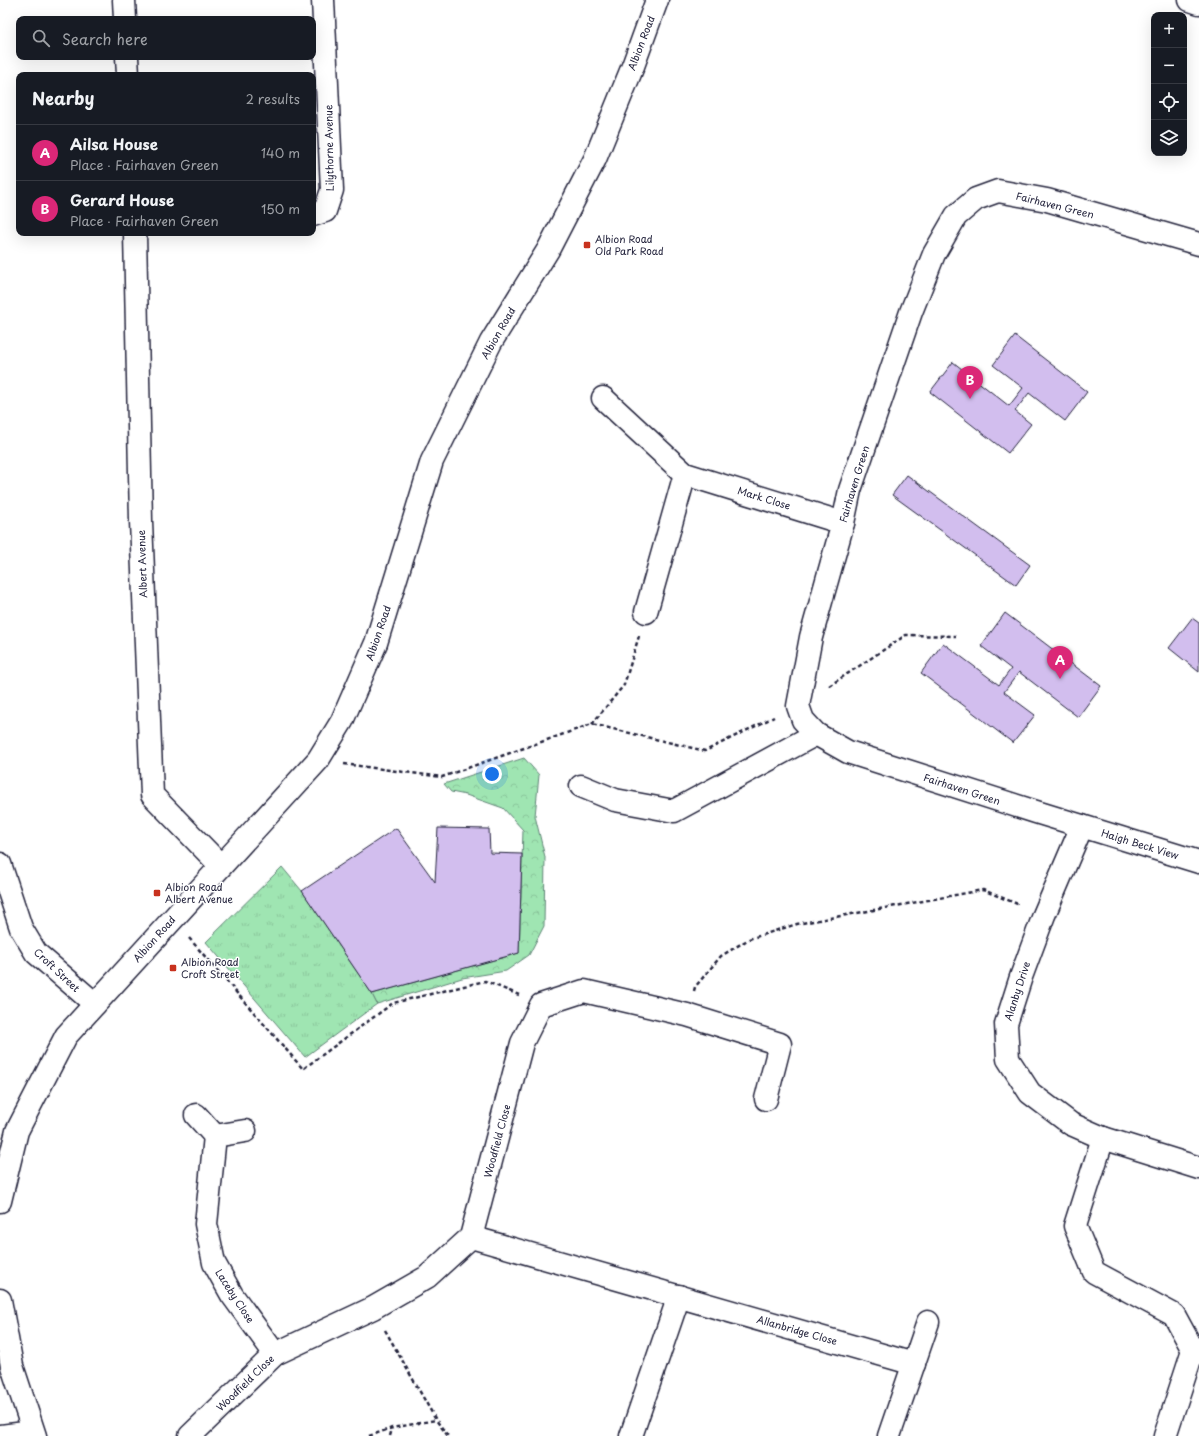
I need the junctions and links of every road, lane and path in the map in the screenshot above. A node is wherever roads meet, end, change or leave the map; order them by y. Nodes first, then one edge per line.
1 (124, 0) edge
2 (323, 0) edge
3 (657, 0) edge
4 (1190, 0) edge
5 (1199, 3) edge
6 (125, 16) edge
7 (127, 60) edge
8 (128, 72) edge
9 (316, 214) edge
10 (135, 236) edge
11 (1199, 244) edge
12 (603, 398) dead end
13 (685, 474) junction
14 (842, 523) junction
15 (646, 612) joint
16 (956, 636) dead end
17 (798, 706) junction
18 (592, 724) junction
19 (816, 734) junction
20 (318, 760) junction
21 (581, 786) dead end
22 (1082, 826) junction
23 (1199, 862) edge
24 (0, 864) edge
25 (221, 866) junction
26 (1044, 915) junction
27 (172, 919) junction
28 (95, 1004) junction
29 (541, 1005) junction
30 (687, 1015) junction
31 (766, 1099) dead end
32 (196, 1115) dead end
33 (245, 1131) dead end
34 (215, 1136) junction
35 (1103, 1138) junction
36 (1199, 1168) edge
37 (0, 1201) edge
38 (471, 1237) junction
39 (680, 1296) junction
40 (0, 1300) edge
41 (372, 1308) junction
42 (928, 1322) dead end
43 (275, 1354) junction
44 (914, 1364) junction
45 (436, 1420) junction
46 (392, 1428) junction
47 (34, 1434) edge
48 (1, 1436) edge
49 (190, 1436) edge
50 (369, 1436) edge
51 (390, 1436) edge
52 (448, 1436) edge
53 (631, 1436) edge
54 (889, 1436) edge
55 (1165, 1436) edge

1 - 6 street
2 - 9 street, Lilythorne Avenue
3 - 20 street, Albion Road
4 - 5 street
7 - 8 street
10 - 25 street, Albert Avenue
11 - 14 street, Fairhaven Green
12 - 13 street, Mark Close
13 - 14 street, Mark Close
13 - 15 street
14 - 17 street, Fairhaven Green
15 - 18 path
16 - 17 path
17 - 18 path
17 - 19 street, Fairhaven Green
18 - 20 path
19 - 21 street
19 - 22 street, Fairhaven Green
20 - 25 street, Albion Road
22 - 23 street, Haigh Beck View
22 - 26 street, Alanby Drive
24 - 28 street, Croft Street
25 - 27 street, Albion Road
26 - 30 path
26 - 35 street, Alanby Drive
27 - 28 street, Albion Road
27 - 29 path
28 - 37 street, Albion Road
29 - 30 street
29 - 38 street, Woodfield Close
30 - 31 street
32 - 34 street
33 - 34 street
34 - 43 street, Laceby Close
35 - 36 street, Alanby Drive
35 - 55 street
38 - 39 street, Allanbridge Close
38 - 41 street, Woodfield Close
39 - 44 street, Allanbridge Close
39 - 53 street
40 - 47 street
41 - 43 street, Woodfield Close
41 - 45 path
42 - 44 street
43 - 49 street, Woodfield Close
44 - 54 street
45 - 46 path
45 - 52 path
46 - 50 path
46 - 51 path
47 - 48 street

